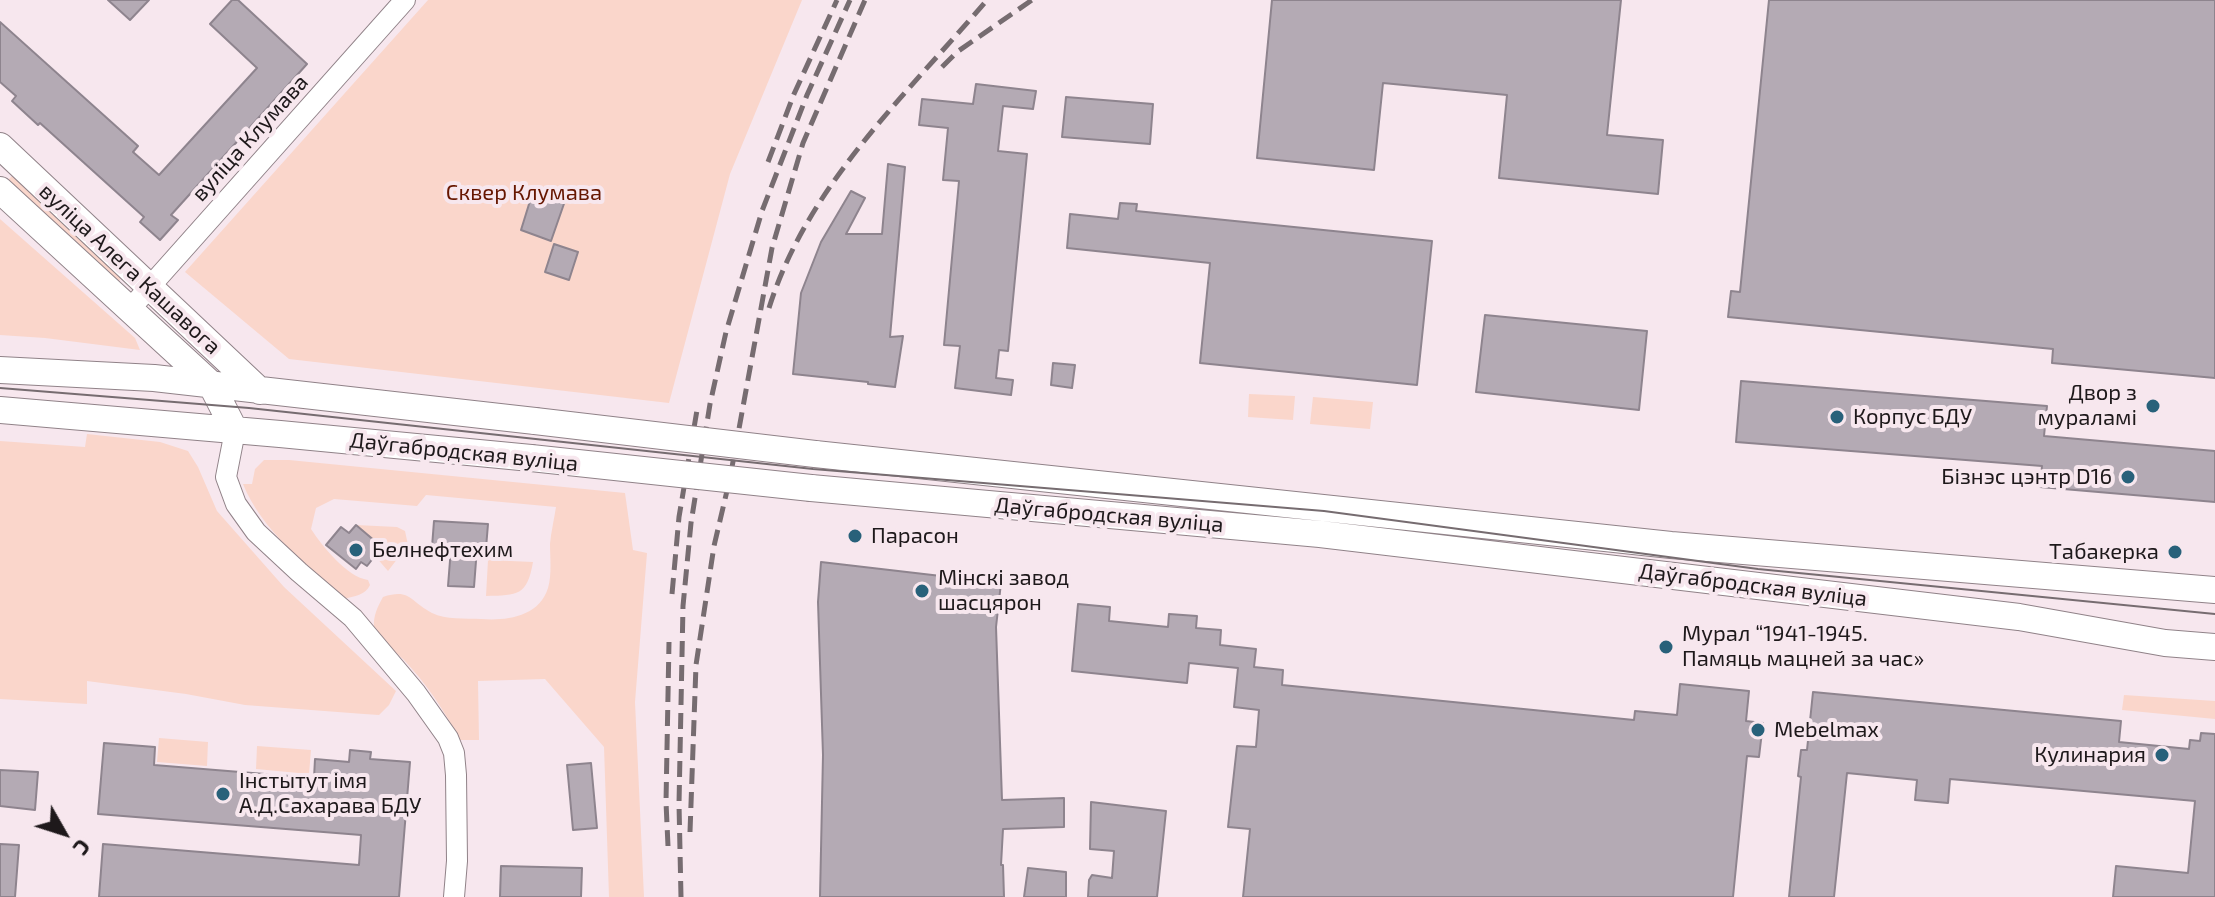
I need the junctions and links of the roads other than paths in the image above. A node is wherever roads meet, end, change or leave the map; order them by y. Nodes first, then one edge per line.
1 (405, 0) edge
2 (0, 146) edge
3 (0, 190) edge
4 (150, 288) junction
5 (130, 309) junction
6 (0, 370) edge
7 (211, 384) junction
8 (260, 391) junction
9 (0, 410) edge
10 (235, 431) junction
11 (2215, 590) edge
12 (2215, 647) edge
13 (454, 897) edge

1 - 4 street, вуліца Клумава
2 - 4 main road, вуліца Алега Кашавога
3 - 5 main road, вуліца Алега Кашавога
4 - 5 street, вуліца Клумава
4 - 8 main road, вуліца Алега Кашавога
5 - 7 main road, вуліца Алега Кашавога
6 - 7 main road, Даўгабродская вуліца
7 - 8 main road, Даўгабродская вуліца
7 - 10 main road, вуліца Алега Кашавога
8 - 10 main road
8 - 11 main road, Даўгабродская вуліца, bridge
9 - 10 main road, Даўгабродская вуліца
10 - 12 main road, Даўгабродская вуліца, bridge
10 - 13 street

